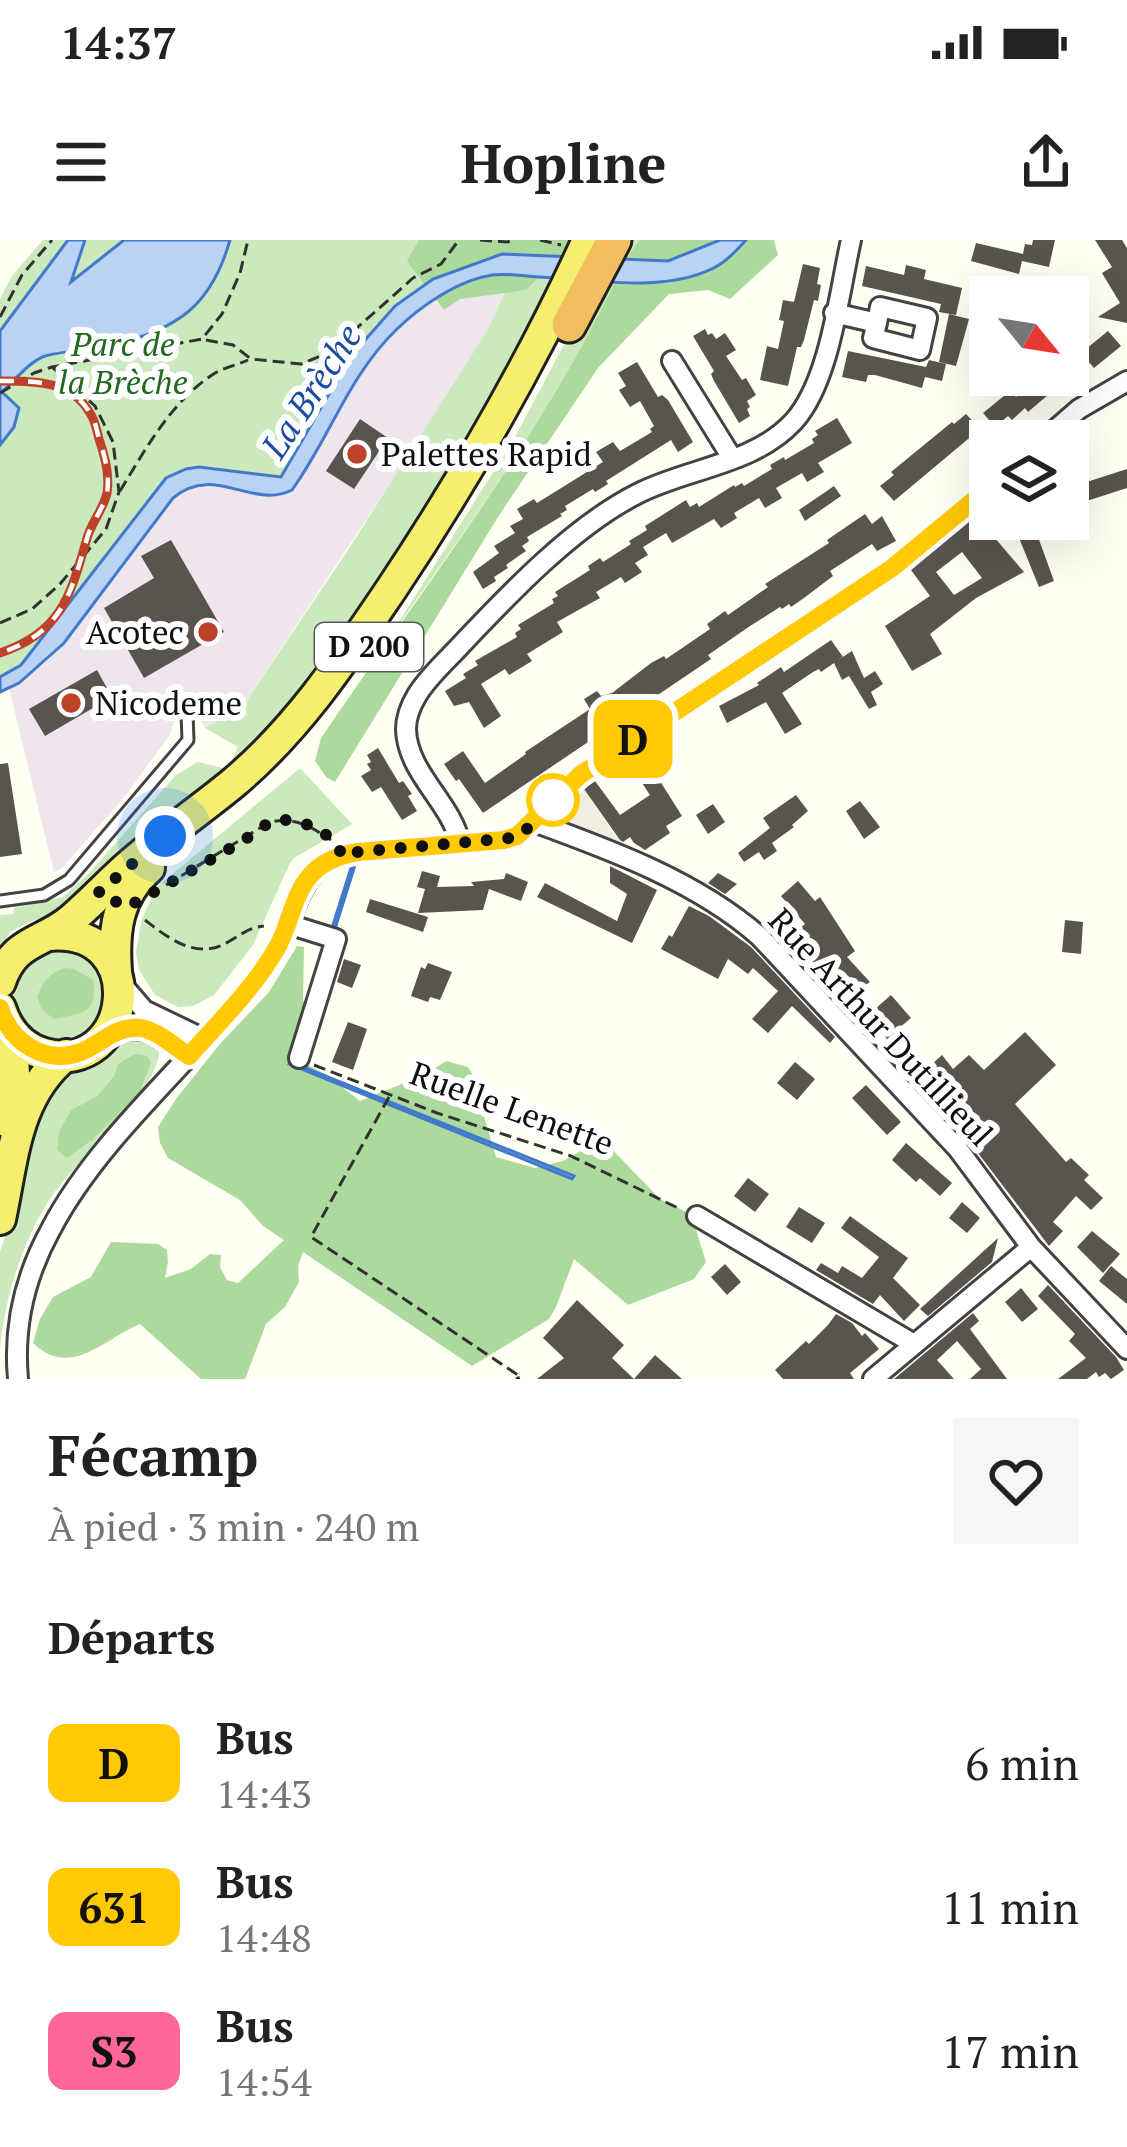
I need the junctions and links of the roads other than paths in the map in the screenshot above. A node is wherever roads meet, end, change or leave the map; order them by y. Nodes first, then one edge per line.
1 (850, 240) edge
2 (592, 257) edge
3 (834, 313) junction
4 (877, 323) dead end
5 (569, 326) joint
6 (672, 361) dead end
7 (1127, 381) edge
8 (1066, 420) edge
9 (732, 458) junction
10 (969, 504) edge
11 (187, 714) dead end
12 (534, 822) junction
13 (460, 843) junction
14 (0, 901) edge
15 (278, 925) junction
16 (48, 935) junction
17 (117, 975) junction
18 (0, 982) edge
19 (6, 1020) edge
20 (103, 1038) junction
21 (204, 1040) junction
22 (66, 1055) junction
23 (189, 1056) junction
24 (299, 1058) road end
25 (0, 1154) edge
26 (697, 1216) road end
27 (0, 1219) edge
28 (1031, 1247) junction
29 (914, 1344) junction
30 (1127, 1349) edge
31 (18, 1379) edge
32 (873, 1379) edge

1 - 3 street
2 - 5 highway, D 200
2 - 16 main road, D 200
3 - 4 street
3 - 9 street
5 - 17 main road, D 200
6 - 9 street
7 - 8 street
9 - 13 street
10 - 12 street
11 - 14 lane
12 - 13 street
12 - 28 street, Rue Arthur Dutillieul
13 - 15 street
15 - 21 street
15 - 24 street
16 - 17 main road
16 - 18 main road
17 - 20 main road
17 - 21 street
19 - 22 main road
19 - 25 main road
20 - 22 main road
20 - 23 street
21 - 23 street
22 - 27 main road
23 - 31 street
26 - 29 street
28 - 29 street
28 - 30 street, Rue Arthur Dutillieul
29 - 32 street

